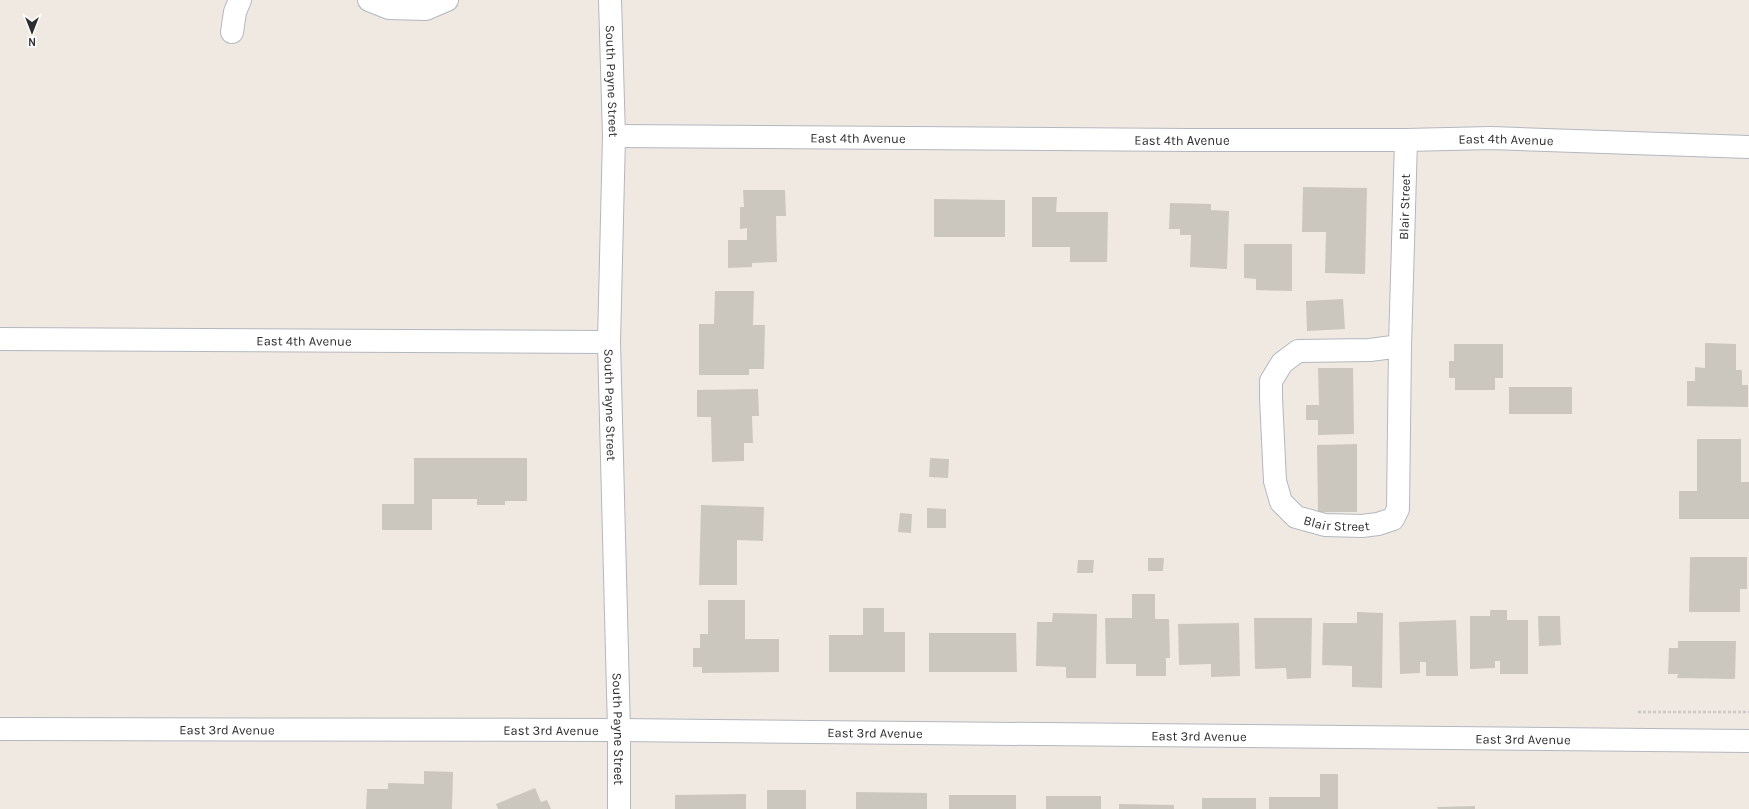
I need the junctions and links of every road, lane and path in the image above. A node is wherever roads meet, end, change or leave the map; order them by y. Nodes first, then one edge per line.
1 (240, 0) edge
2 (369, 0) edge
3 (447, 0) edge
4 (610, 0) edge
5 (232, 32) dead end
6 (614, 136) junction
7 (1406, 140) junction
8 (1749, 147) edge
9 (0, 339) edge
10 (609, 342) junction
11 (1400, 346) junction
12 (1638, 712) dead end
13 (1749, 712) edge
14 (0, 729) edge
15 (619, 730) junction
16 (1749, 741) edge
17 (619, 809) edge

1 - 5 street
2 - 3 street
4 - 6 street, South Payne Street
6 - 7 street, East 4th Avenue
6 - 10 street, South Payne Street
7 - 8 street, East 4th Avenue
7 - 11 street, Blair Street
9 - 10 street, East 4th Avenue
10 - 15 street, South Payne Street
11 - 11 street, Blair Street
12 - 13 path
14 - 15 street, East 3rd Avenue
15 - 16 street, East 3rd Avenue
15 - 17 street, South Payne Street

